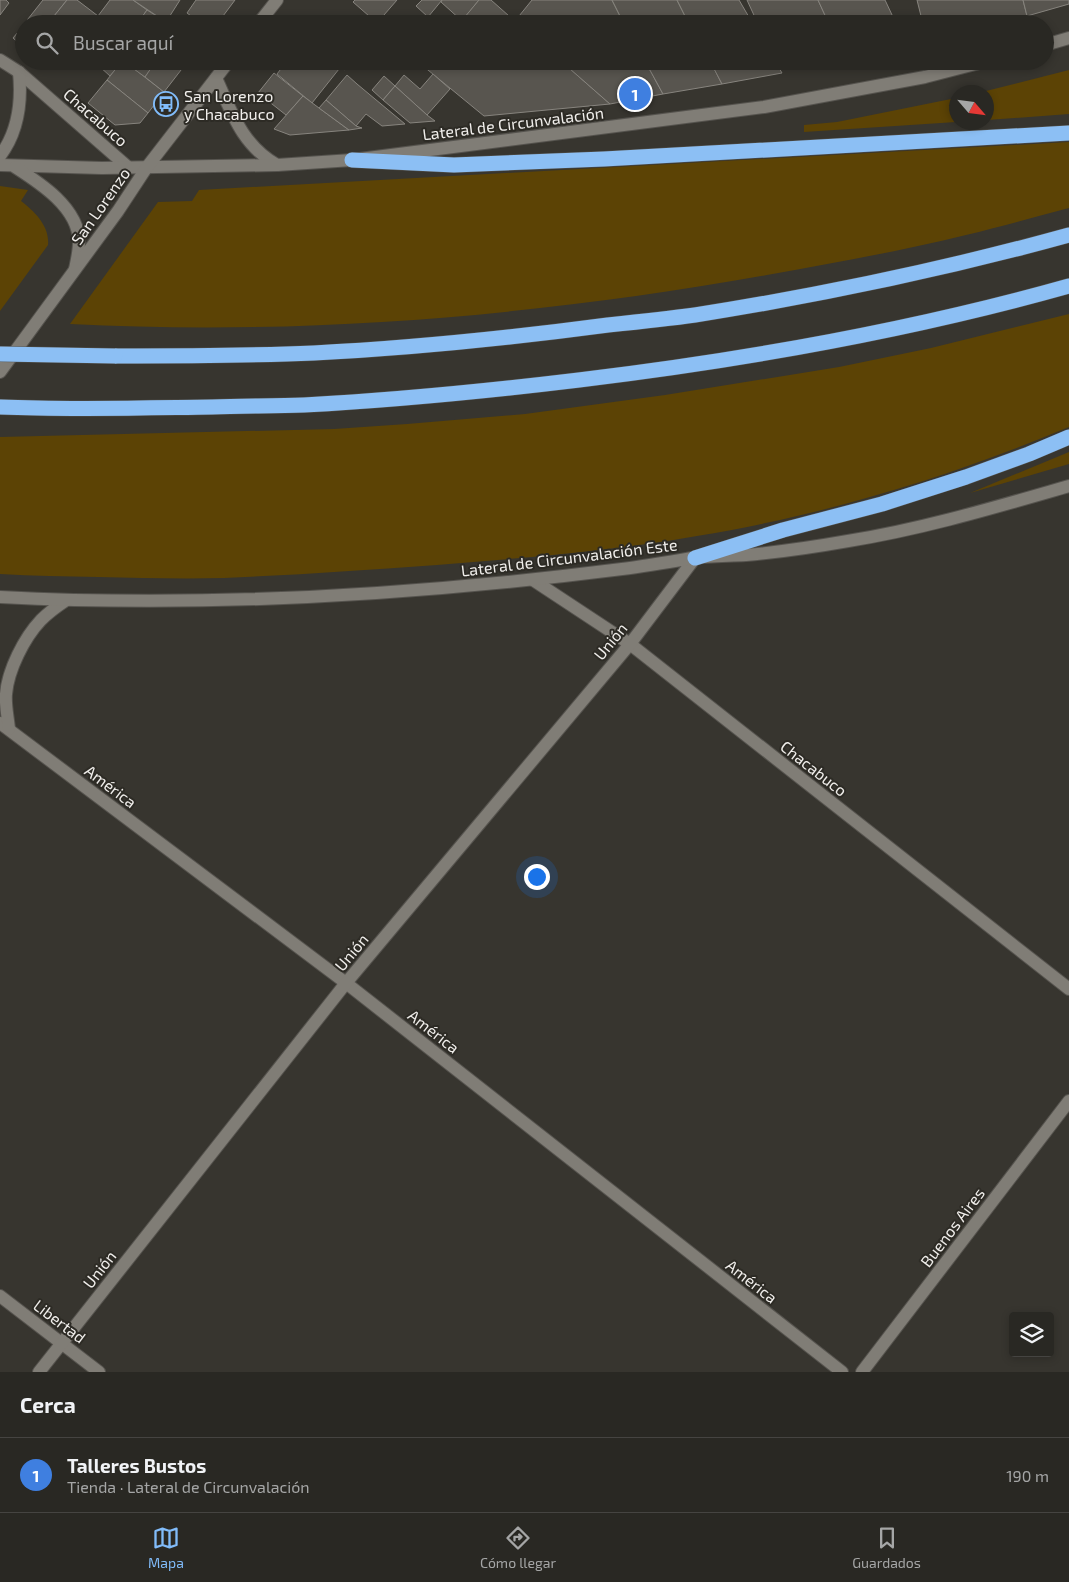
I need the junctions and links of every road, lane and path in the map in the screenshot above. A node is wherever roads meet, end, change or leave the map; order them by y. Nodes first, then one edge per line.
1 (277, 0) edge
2 (265, 15) edge
3 (1069, 38) edge
4 (1054, 42) edge
5 (0, 60) edge
6 (15, 69) edge
7 (16, 70) edge
8 (222, 70) edge
9 (952, 70) edge
10 (19, 72) junction
11 (216, 78) junction
12 (1069, 133) edge
13 (0, 156) edge
14 (352, 160) junction
15 (277, 164) junction
16 (0, 165) edge
17 (13, 166) junction
18 (147, 167) junction
19 (129, 168) junction
20 (1069, 235) edge
21 (75, 269) junction
22 (1069, 286) edge
23 (0, 354) edge
24 (0, 372) edge
25 (0, 407) edge
26 (1069, 436) edge
27 (1069, 486) edge
28 (695, 558) junction
29 (533, 580) junction
30 (0, 598) edge
31 (65, 601) junction
32 (630, 644) junction
33 (4, 726) edge
34 (346, 983) junction
35 (1069, 989) edge
36 (1069, 1102) edge
37 (0, 1296) edge
38 (62, 1343) junction
39 (39, 1372) edge
40 (99, 1372) edge
41 (842, 1372) edge
42 (862, 1372) edge

1 - 2 street
3 - 4 street
5 - 6 street, Chacabuco
7 - 10 street, Chacabuco
8 - 11 street, San Lorenzo
9 - 14 street, Lateral de Circunvalación
10 - 13 street
10 - 19 street, Chacabuco
11 - 15 street
11 - 18 street, San Lorenzo
12 - 14 highway
14 - 15 street, Lateral de Circunvalación
15 - 18 street, Lateral de Circunvalación
16 - 17 street, Lateral de Circunvalación
17 - 19 street, Lateral de Circunvalación
17 - 21 street
18 - 19 street, Lateral de Circunvalación
18 - 21 street, San Lorenzo
20 - 23 highway, bridge
21 - 24 street, San Lorenzo
22 - 25 highway
26 - 28 highway
27 - 28 street, Lateral de Circunvalación Este
28 - 29 street, Lateral de Circunvalación Este
28 - 32 street, Unión
29 - 31 street, Lateral de Circunvalación Este
29 - 32 street, Chacabuco
30 - 31 street, Lateral de Circunvalación Este
31 - 33 street
32 - 34 street, Unión
32 - 35 street, Chacabuco
33 - 34 street, América
34 - 38 street, Unión
34 - 41 street, América
36 - 42 street, Buenos Aires
37 - 38 street, Libertad
38 - 39 street, Unión
38 - 40 street, Libertad

